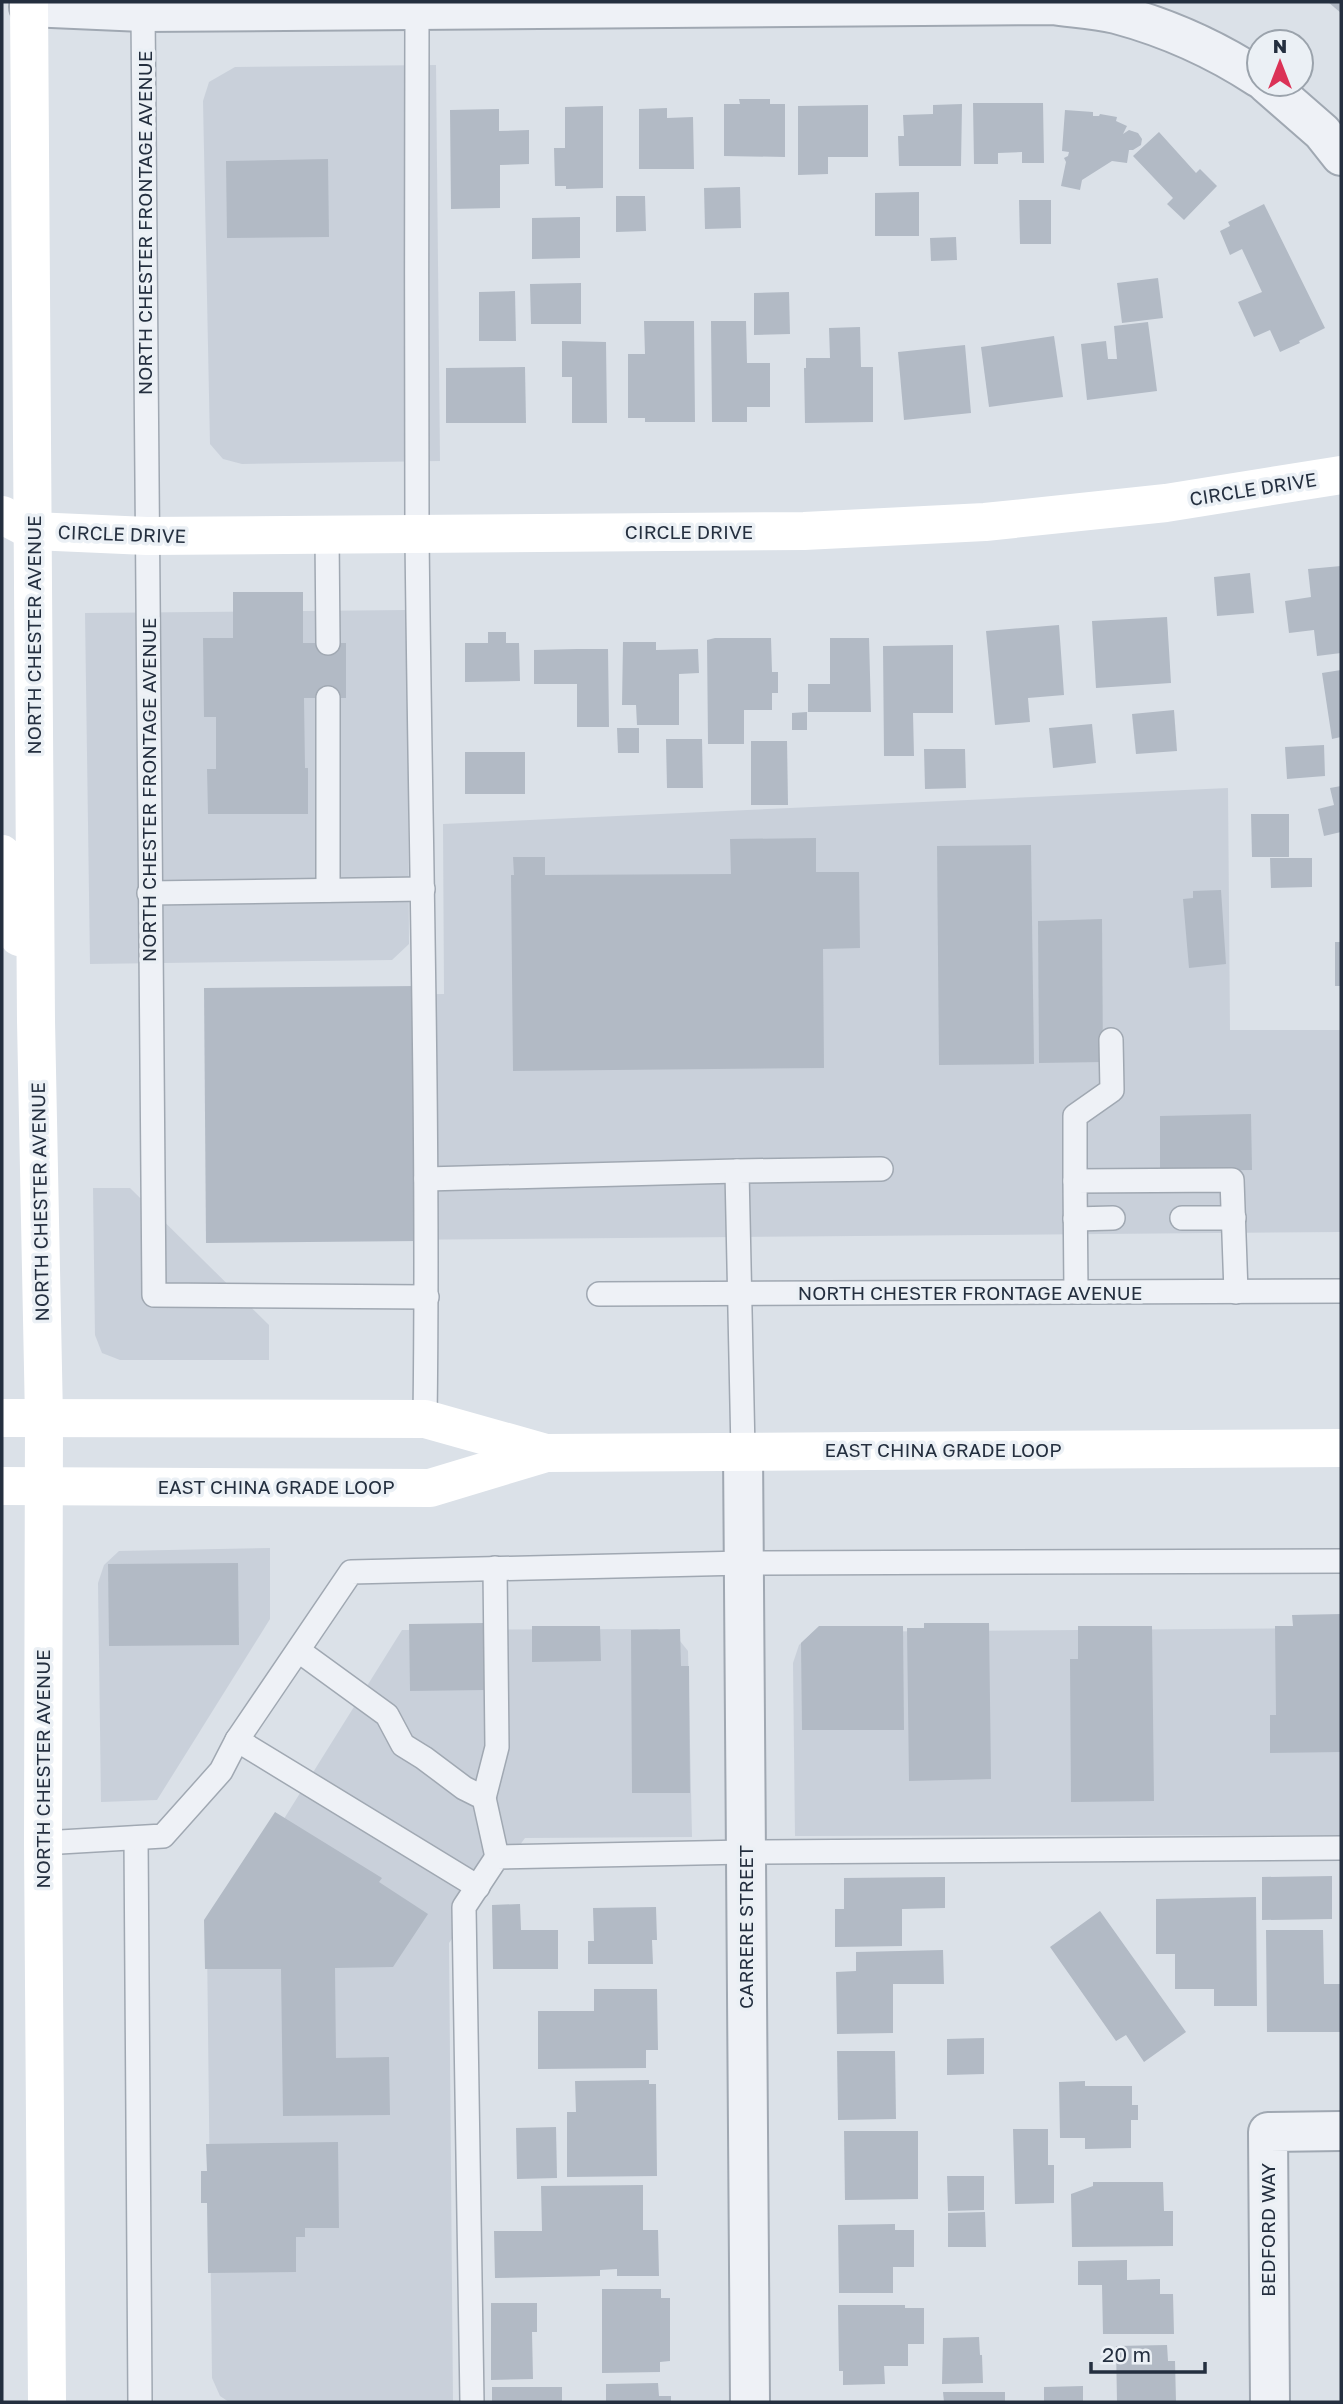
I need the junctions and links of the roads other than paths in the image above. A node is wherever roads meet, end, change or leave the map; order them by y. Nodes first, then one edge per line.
1 (29, 4) edge
2 (417, 10) junction
3 (143, 12) junction
4 (1245, 69) edge
5 (1283, 98) edge
6 (1341, 156) edge
7 (1341, 475) edge
8 (17, 523) edge
9 (417, 534) junction
10 (327, 535) junction
11 (147, 536) junction
12 (328, 643) dead end
13 (328, 698) dead end
14 (2, 854) edge
15 (423, 889) junction
16 (328, 890) junction
17 (149, 893) junction
18 (36, 1021) junction
19 (1111, 1040) dead end
20 (881, 1169) dead end
21 (737, 1171) junction
22 (426, 1179) junction
23 (1075, 1181) junction
24 (1113, 1218) dead end
25 (1182, 1218) dead end
26 (1234, 1218) junction
27 (1075, 1219) junction
28 (1341, 1291) edge
29 (1076, 1292) junction
30 (1236, 1292) junction
31 (738, 1293) junction
32 (599, 1294) dead end
33 (427, 1297) junction
34 (2, 1418) edge
35 (44, 1418) junction
36 (425, 1419) junction
37 (1341, 1448) edge
38 (743, 1451) junction
39 (546, 1453) junction
40 (2, 1486) edge
41 (44, 1486) junction
42 (1341, 1561) edge
43 (744, 1563) junction
44 (495, 1568) junction
45 (299, 1651) junction
46 (237, 1740) junction
47 (484, 1798) junction
48 (136, 1838) junction
49 (43, 1843) junction
50 (1341, 1847) edge
51 (746, 1852) junction
52 (497, 1857) junction
53 (478, 1887) junction
54 (1341, 2132) edge
55 (47, 2402) edge
56 (140, 2402) edge
57 (471, 2402) edge
58 (750, 2402) edge
59 (1270, 2402) edge

1 - 3 street
1 - 8 main road, NORTH CHESTER AVENUE
2 - 3 street
2 - 4 street
2 - 9 lane
3 - 11 lane, NORTH CHESTER FRONTAGE AVENUE
5 - 6 street
7 - 9 main road, CIRCLE DRIVE
8 - 11 main road, CIRCLE DRIVE
8 - 18 main road, NORTH CHESTER AVENUE
9 - 10 main road, CIRCLE DRIVE
9 - 15 lane
10 - 11 main road, CIRCLE DRIVE
10 - 12 lane
11 - 17 lane, NORTH CHESTER FRONTAGE AVENUE
13 - 16 lane
14 - 18 main road
15 - 16 lane
15 - 22 lane
16 - 17 lane
17 - 33 lane, NORTH CHESTER FRONTAGE AVENUE
18 - 35 main road, NORTH CHESTER AVENUE
19 - 23 lane
20 - 21 lane
21 - 22 lane
21 - 31 lane
22 - 33 lane
23 - 26 lane
23 - 27 lane
24 - 27 lane
25 - 26 lane
26 - 30 lane
27 - 29 lane
28 - 30 lane, NORTH CHESTER FRONTAGE AVENUE
29 - 30 lane, NORTH CHESTER FRONTAGE AVENUE
29 - 31 lane, NORTH CHESTER FRONTAGE AVENUE
31 - 32 lane, NORTH CHESTER FRONTAGE AVENUE
31 - 38 lane
33 - 36 lane
34 - 35 main road, EAST CHINA GRADE LOOP
35 - 36 main road, EAST CHINA GRADE LOOP
35 - 41 main road, NORTH CHESTER AVENUE
36 - 39 main road, EAST CHINA GRADE LOOP
37 - 38 main road, EAST CHINA GRADE LOOP
38 - 39 main road, EAST CHINA GRADE LOOP
38 - 43 street, CARRERE STREET
39 - 41 main road, EAST CHINA GRADE LOOP
40 - 41 main road, EAST CHINA GRADE LOOP
41 - 49 main road, NORTH CHESTER AVENUE
42 - 43 lane
43 - 44 lane
43 - 51 street, CARRERE STREET
44 - 45 lane
44 - 47 lane
45 - 46 lane
45 - 47 lane
46 - 48 lane
46 - 53 lane
47 - 52 lane
48 - 49 lane
48 - 56 lane
49 - 55 main road, NORTH CHESTER AVENUE
50 - 51 lane
51 - 52 lane
51 - 58 street, CARRERE STREET
52 - 53 lane
53 - 57 lane
54 - 59 street, BEDFORD WAY

